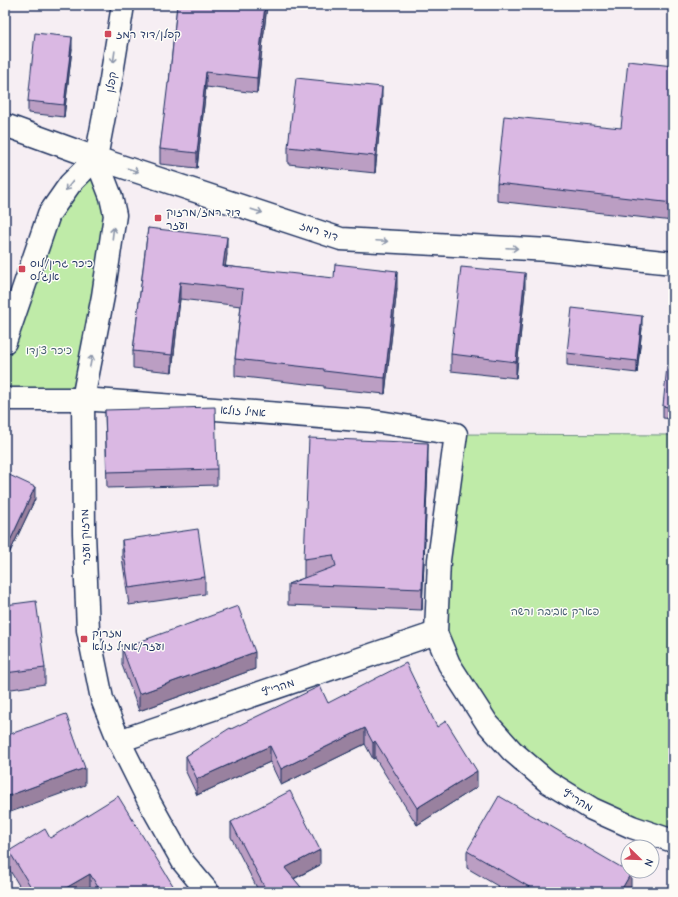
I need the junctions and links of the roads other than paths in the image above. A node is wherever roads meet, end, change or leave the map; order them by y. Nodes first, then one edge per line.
1 (123, 5) edge
2 (5, 125) edge
3 (96, 158) junction
4 (673, 263) edge
5 (5, 342) edge
6 (83, 399) junction
7 (5, 400) edge
8 (456, 434) joint
9 (436, 633) junction
10 (119, 741) junction
11 (673, 841) edge
12 (208, 892) edge

1 -> 3 street, קפלן
2 - 3 street, דוד רמז
3 -> 4 street, דוד רמז
3 -> 5 street
6 -> 3 street, מרזוק ועזר
6 - 7 street, אמיל זולא
6 - 8 street, אמיל זולא
6 - 10 street, מרזוק ועזר
8 - 9 street, מהרי"ץ
9 - 10 street, מהרי"ץ
9 - 11 street, מהרי"ץ
10 - 12 street, מרזוק ועזר

